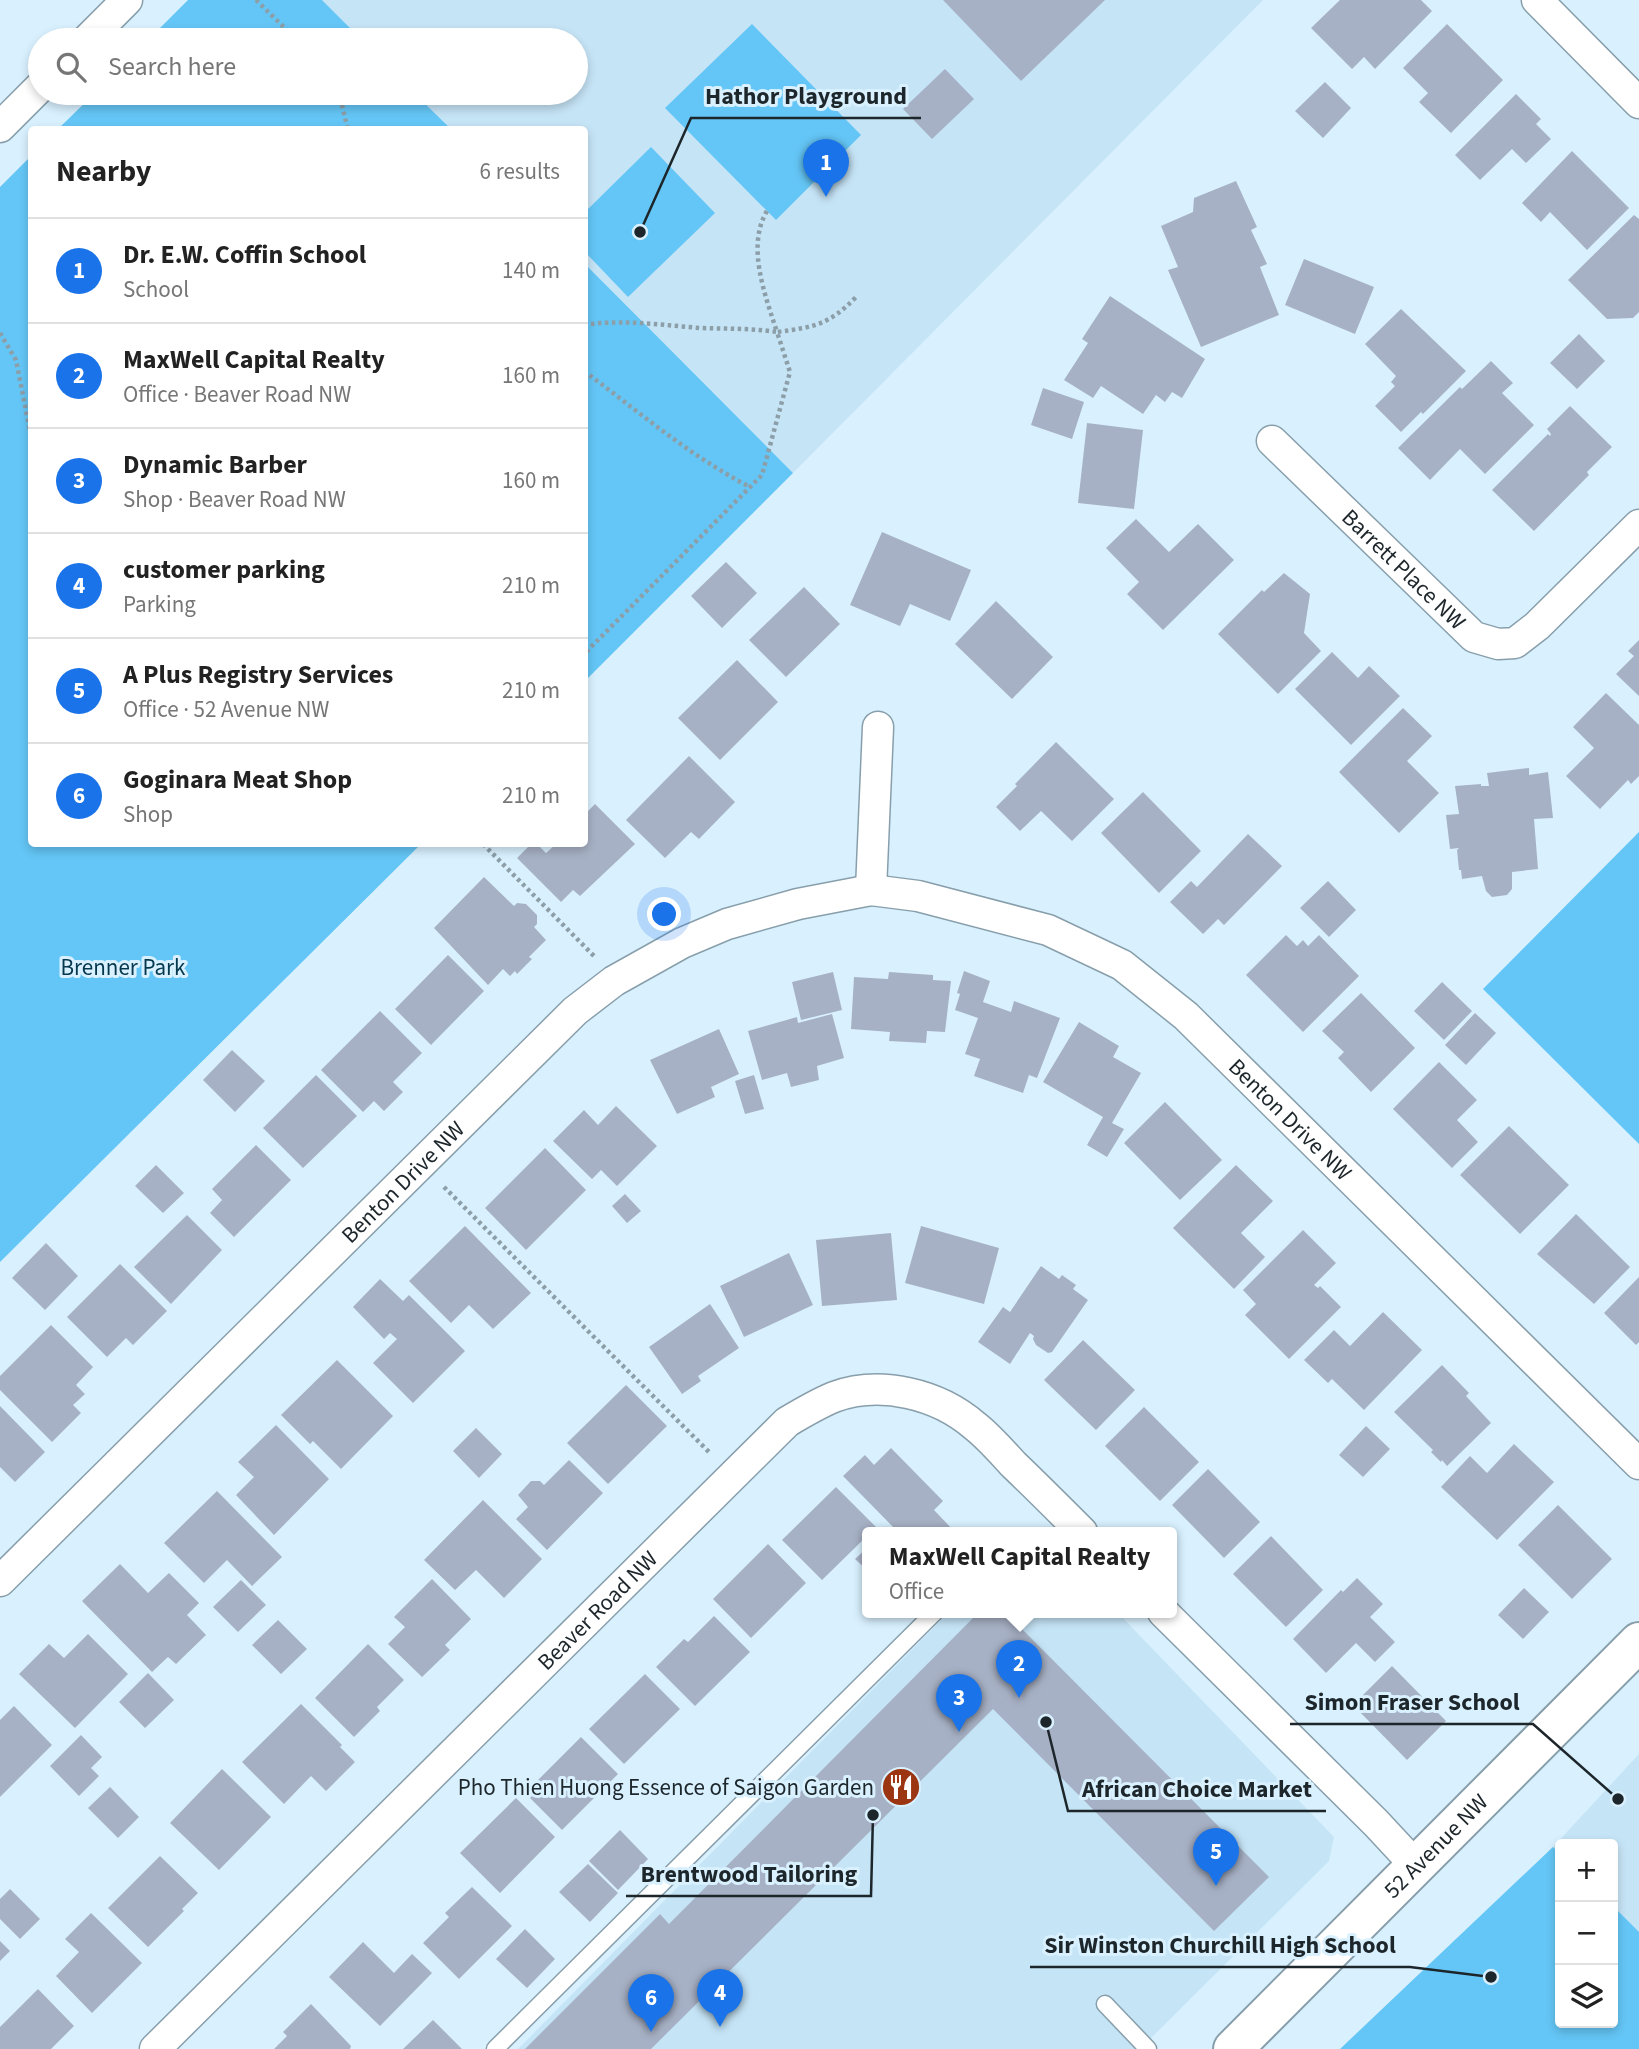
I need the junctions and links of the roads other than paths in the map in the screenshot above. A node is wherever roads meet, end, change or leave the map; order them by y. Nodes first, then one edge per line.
1 (127, 0) edge
2 (1537, 0) edge
3 (99, 28) edge
4 (1635, 93) edge
5 (28, 99) edge
6 (0, 127) edge
7 (1272, 441) dead end
8 (1639, 525) edge
9 (878, 727) dead end
10 (871, 890) junction
11 (1639, 1464) edge
12 (1077, 1527) edge
13 (0, 1581) edge
14 (929, 1618) edge
15 (1169, 1618) edge
16 (1639, 1642) edge
17 (1416, 1866) junction
18 (1105, 2004) dead end
19 (155, 2049) edge
20 (495, 2049) edge
21 (1148, 2049) edge
22 (1233, 2049) edge

1 - 3 street
2 - 4 street
5 - 6 street
7 - 8 street, Barrett Place NW
9 - 10 street
10 - 11 street, Benton Drive NW
10 - 13 street, Benton Drive NW
12 - 19 street, Beaver Road NW
14 - 20 lane
15 - 17 street
16 - 17 street, 52 Avenue NW
17 - 22 street, 52 Avenue NW
18 - 21 lane

